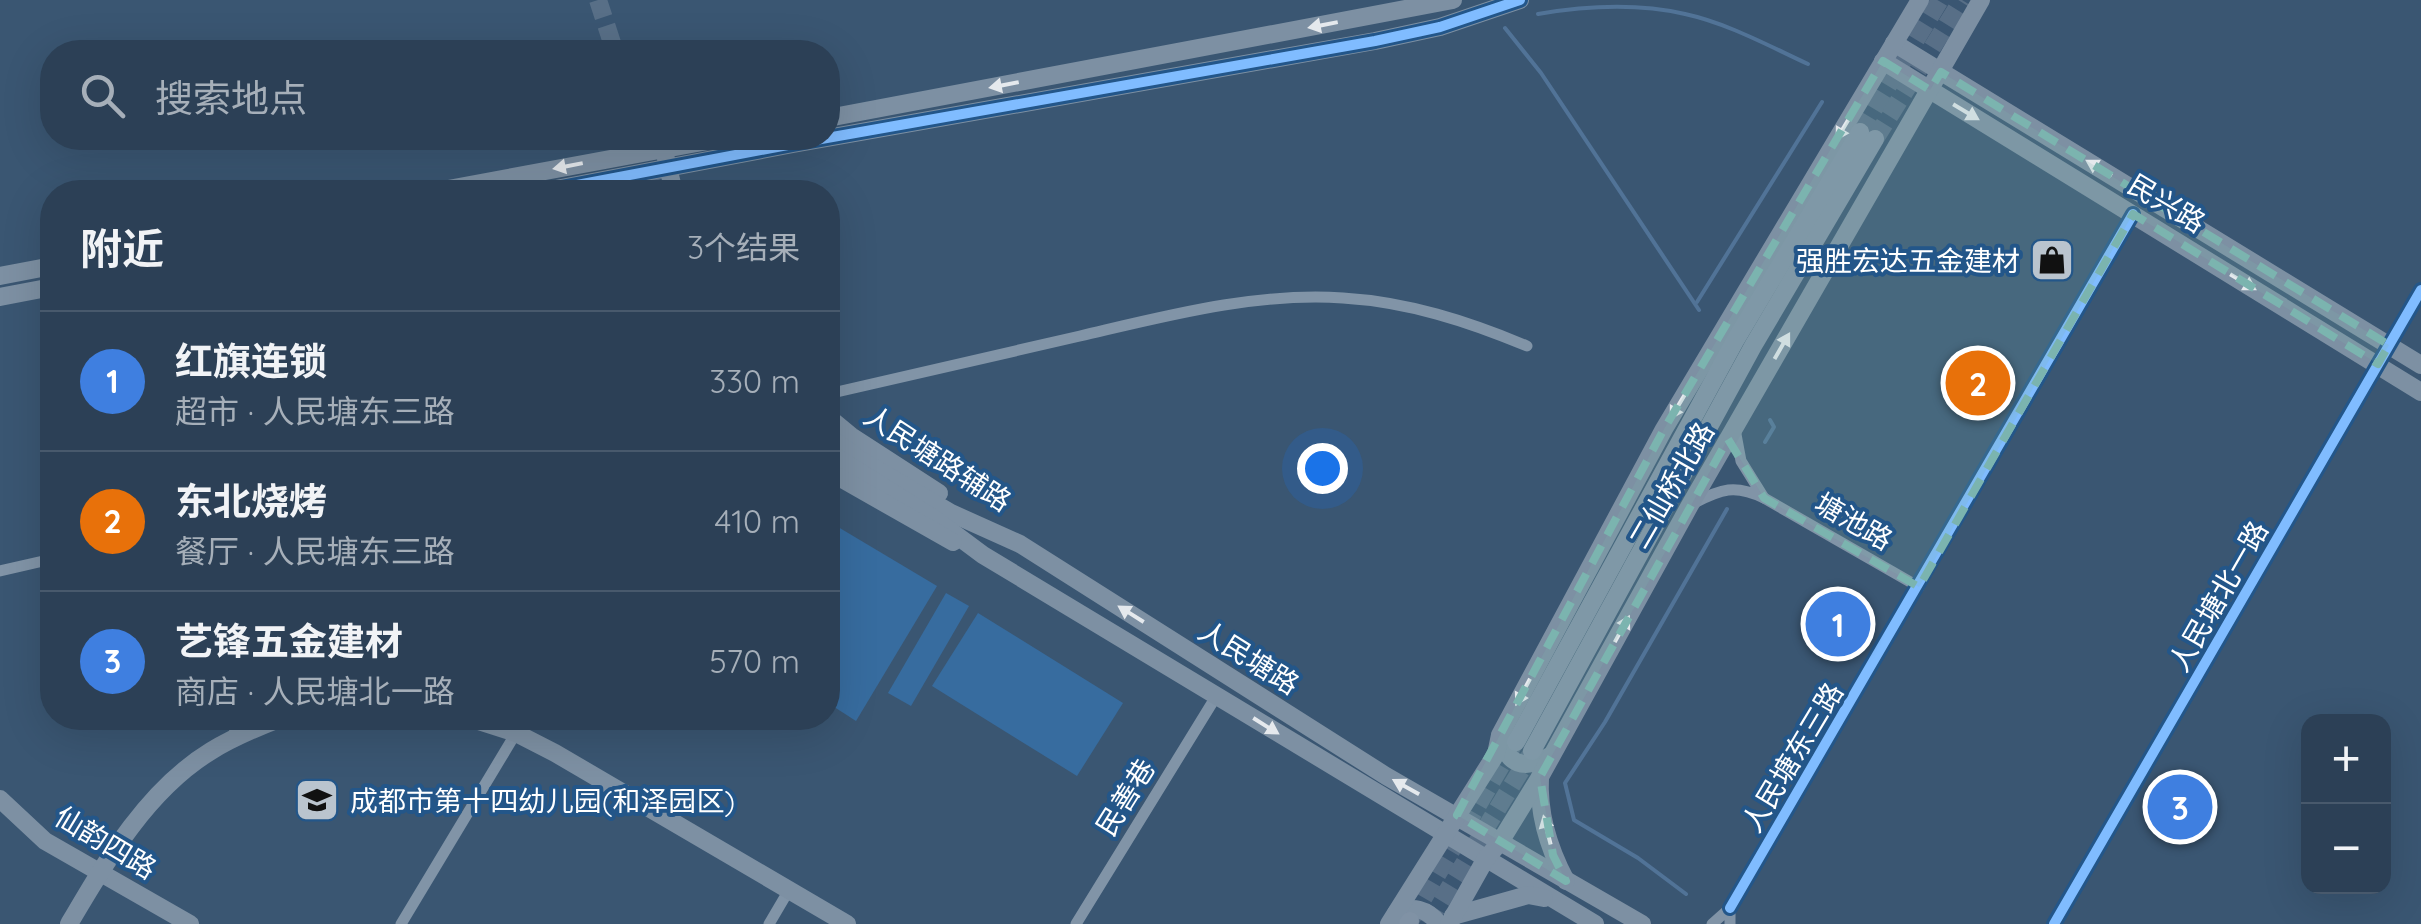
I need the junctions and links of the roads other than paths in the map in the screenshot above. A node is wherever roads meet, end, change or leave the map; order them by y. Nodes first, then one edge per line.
1 (1453, 0) edge
2 (1520, 0) edge
3 (1920, 0) edge
4 (1982, 0) edge
5 (1894, 43) junction
6 (1883, 61) junction
7 (1940, 72) junction
8 (1930, 90) junction
9 (840, 116) edge
10 (1868, 135) tunnel mouth
11 (840, 137) edge
12 (653, 150) edge
13 (664, 150) edge
14 (768, 150) edge
15 (621, 156) junction
16 (668, 168) junction
17 (495, 180) edge
18 (626, 180) edge
19 (637, 180) edge
20 (671, 180) edge
21 (2133, 214) junction
22 (40, 268) edge
23 (0, 276) edge
24 (40, 289) edge
25 (2421, 290) edge
26 (0, 297) edge
27 (2389, 345) junction
28 (1527, 346) dead end
29 (2378, 364) junction
30 (2421, 365) edge
31 (840, 391) edge
32 (2421, 392) edge
33 (840, 426) edge
34 (1735, 428) junction
35 (840, 445) edge
36 (840, 460) edge
37 (840, 478) edge
38 (1764, 498) junction
39 (1690, 505) junction
40 (1020, 544) junction
41 (983, 555) junction
42 (40, 563) edge
43 (0, 571) edge
44 (1919, 587) junction
45 (1217, 695) junction
46 (235, 730) edge
47 (254, 730) edge
48 (507, 730) edge
49 (516, 733) junction
50 (238, 737) junction
51 (1516, 743) junction
52 (1552, 756) junction
53 (1540, 777) junction
54 (0, 799) edge
55 (1457, 815) junction
56 (1443, 836) junction
57 (1500, 842) junction
58 (1485, 860) junction
59 (100, 872) junction
60 (1566, 881) junction
61 (788, 890) junction
62 (1551, 898) junction
63 (1730, 908) junction
64 (1401, 920) edge
65 (1447, 921) edge
66 (68, 924) edge
67 (190, 924) edge
68 (402, 924) edge
69 (769, 924) edge
70 (848, 924) edge
71 (1076, 924) edge
72 (1595, 924) edge
73 (1642, 924) edge
74 (1712, 924) edge
75 (1730, 924) edge
76 (2054, 924) edge

1 -> 9 main road
2 - 11 main road
3 - 5 main road
4 - 7 main road, 二仙桥北路
5 - 6 main road
5 - 7 main road, 民兴路
6 - 8 main road, 民兴路
6 -> 51 main road
7 - 8 main road, 二仙桥北路
27 -> 7 main road, 民兴路
8 -> 21 main road, 民兴路
34 -> 8 main road, 二仙桥北路
10 - 51 main road
12 - 15 main road
13 - 16 main road
14 - 16 main road
15 -> 17 main road
15 - 18 main road
16 - 19 main road
16 - 20 main road
21 -> 29 main road, 民兴路
21 - 44 street, 人民塘东三路
22 - 23 main road
24 - 26 main road
25 - 27 street, 人民塘北一路
27 - 29 street, 人民塘北一路
27 - 30 main road, 民兴路
28 - 31 street
29 - 32 main road, 民兴路
29 - 76 street, 人民塘北一路
33 - 40 main road, 人民塘路辅路
34 - 38 street
34 - 39 main road, 二仙桥北路
35 - 40 main road, 人民塘路
36 - 41 main road, 人民塘路
37 - 41 main road, 人民塘路辅路
38 - 39 street
38 - 44 street, 塘池路
52 -> 39 main road, 二仙桥北路
55 -> 40 main road, 人民塘路
41 - 45 main road, 人民塘路
42 - 43 street
44 - 63 street, 人民塘东三路
45 -> 56 main road, 人民塘路
45 - 71 street, 民善巷
46 - 50 street
47 - 50 main road
48 - 49 main road
49 - 61 main road
49 - 68 street
50 - 59 main road
51 - 52 main road
51 - 55 main road
52 - 53 main road, 二仙桥北路
53 - 57 main road, 二仙桥北路
60 -> 53 main road
54 - 59 main road, 仙韵四路
55 - 56 main road
55 - 57 main road, 人民塘路
56 - 58 main road, 人民塘路
56 - 64 main road
57 - 58 main road, 二仙桥北路
57 - 60 main road, 人民塘路
58 - 62 main road, 人民塘路
58 - 65 main road, 二仙桥北路
59 - 66 main road
59 - 67 main road, 仙韵四路
60 - 73 main road, 人民塘路
61 - 69 street
61 - 70 main road
62 - 65 main road
62 - 72 main road, 人民塘路
63 - 74 street, 人民塘东三路
63 - 75 street
64 - 65 main road

